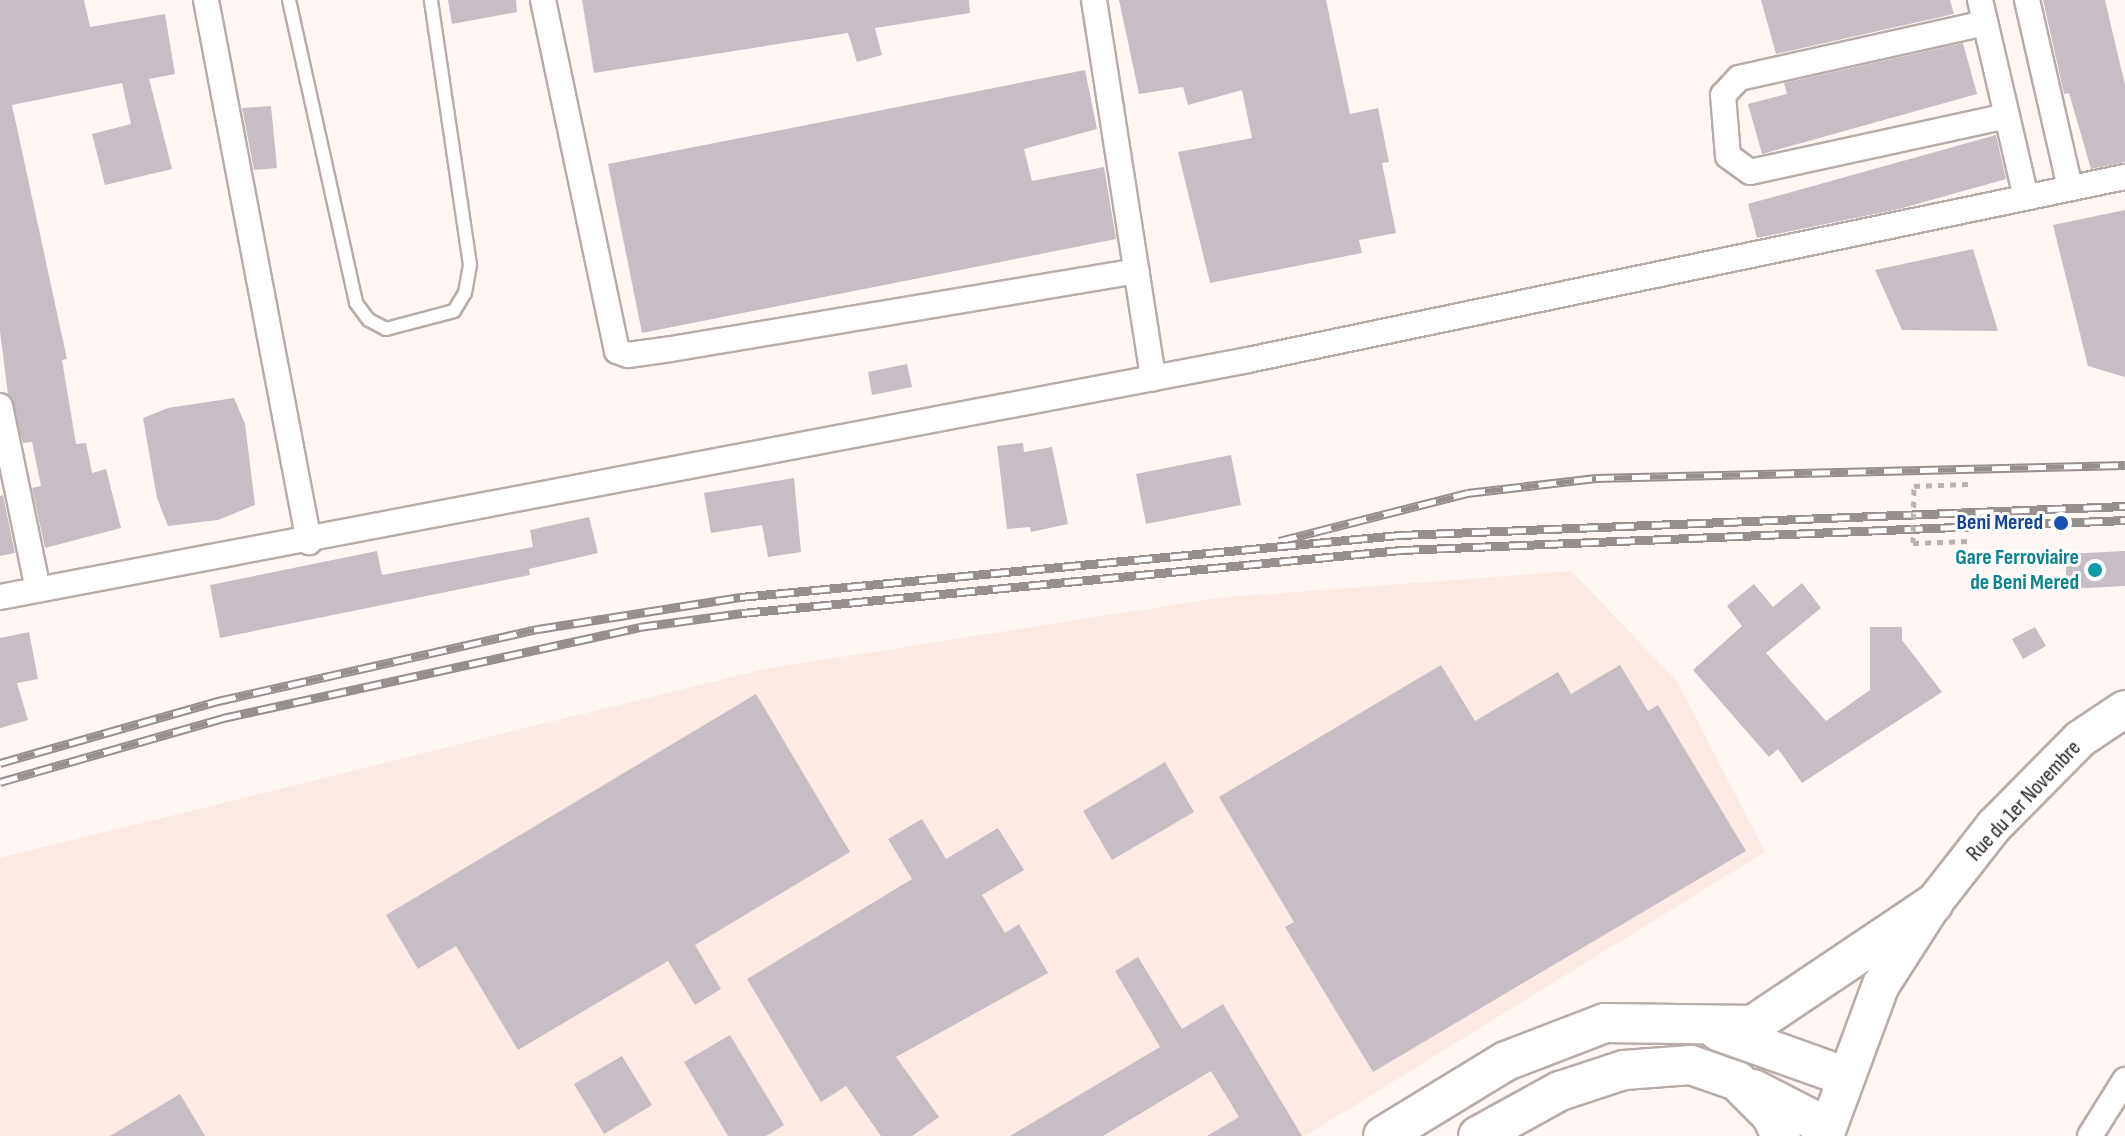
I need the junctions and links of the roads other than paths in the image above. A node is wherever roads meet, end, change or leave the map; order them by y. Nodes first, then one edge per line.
1 (206, 0) edge
2 (289, 0) edge
3 (431, 0) edge
4 (543, 0) edge
5 (1094, 0) edge
6 (2027, 0) edge
7 (1983, 12) edge
8 (2007, 116) junction
9 (2125, 177) edge
10 (2070, 188) junction
11 (2026, 197) junction
12 (1137, 271) junction
13 (1153, 378) junction
14 (0, 406) edge
15 (309, 542) junction
16 (38, 589) junction
17 (0, 597) edge
18 (2125, 709) edge
19 (1933, 904) junction
20 (1699, 1025) junction
21 (1844, 1076) junction
22 (2125, 1080) edge
23 (1737, 1081) junction
24 (1826, 1132) edge
25 (1383, 1136) edge
26 (1478, 1136) edge
27 (1781, 1136) edge
28 (2090, 1136) edge

1 - 15 street
2 - 3 lane
4 - 12 street
5 - 12 street
6 - 10 street
7 - 8 street
7 - 8 street
8 - 11 street
9 - 10 street
10 - 11 street
11 - 13 street
12 - 13 street
13 - 15 street
14 - 16 street
15 - 16 street
16 - 17 street
18 - 19 main road, Rue du 1er Novembre
19 - 20 highway
19 - 21 main road, Rue du 1er Novembre
20 - 21 highway
20 - 25 highway
21 - 24 main road, Rue du 1er Novembre
22 - 28 street
23 - 24 highway
23 - 26 highway
23 - 27 highway

